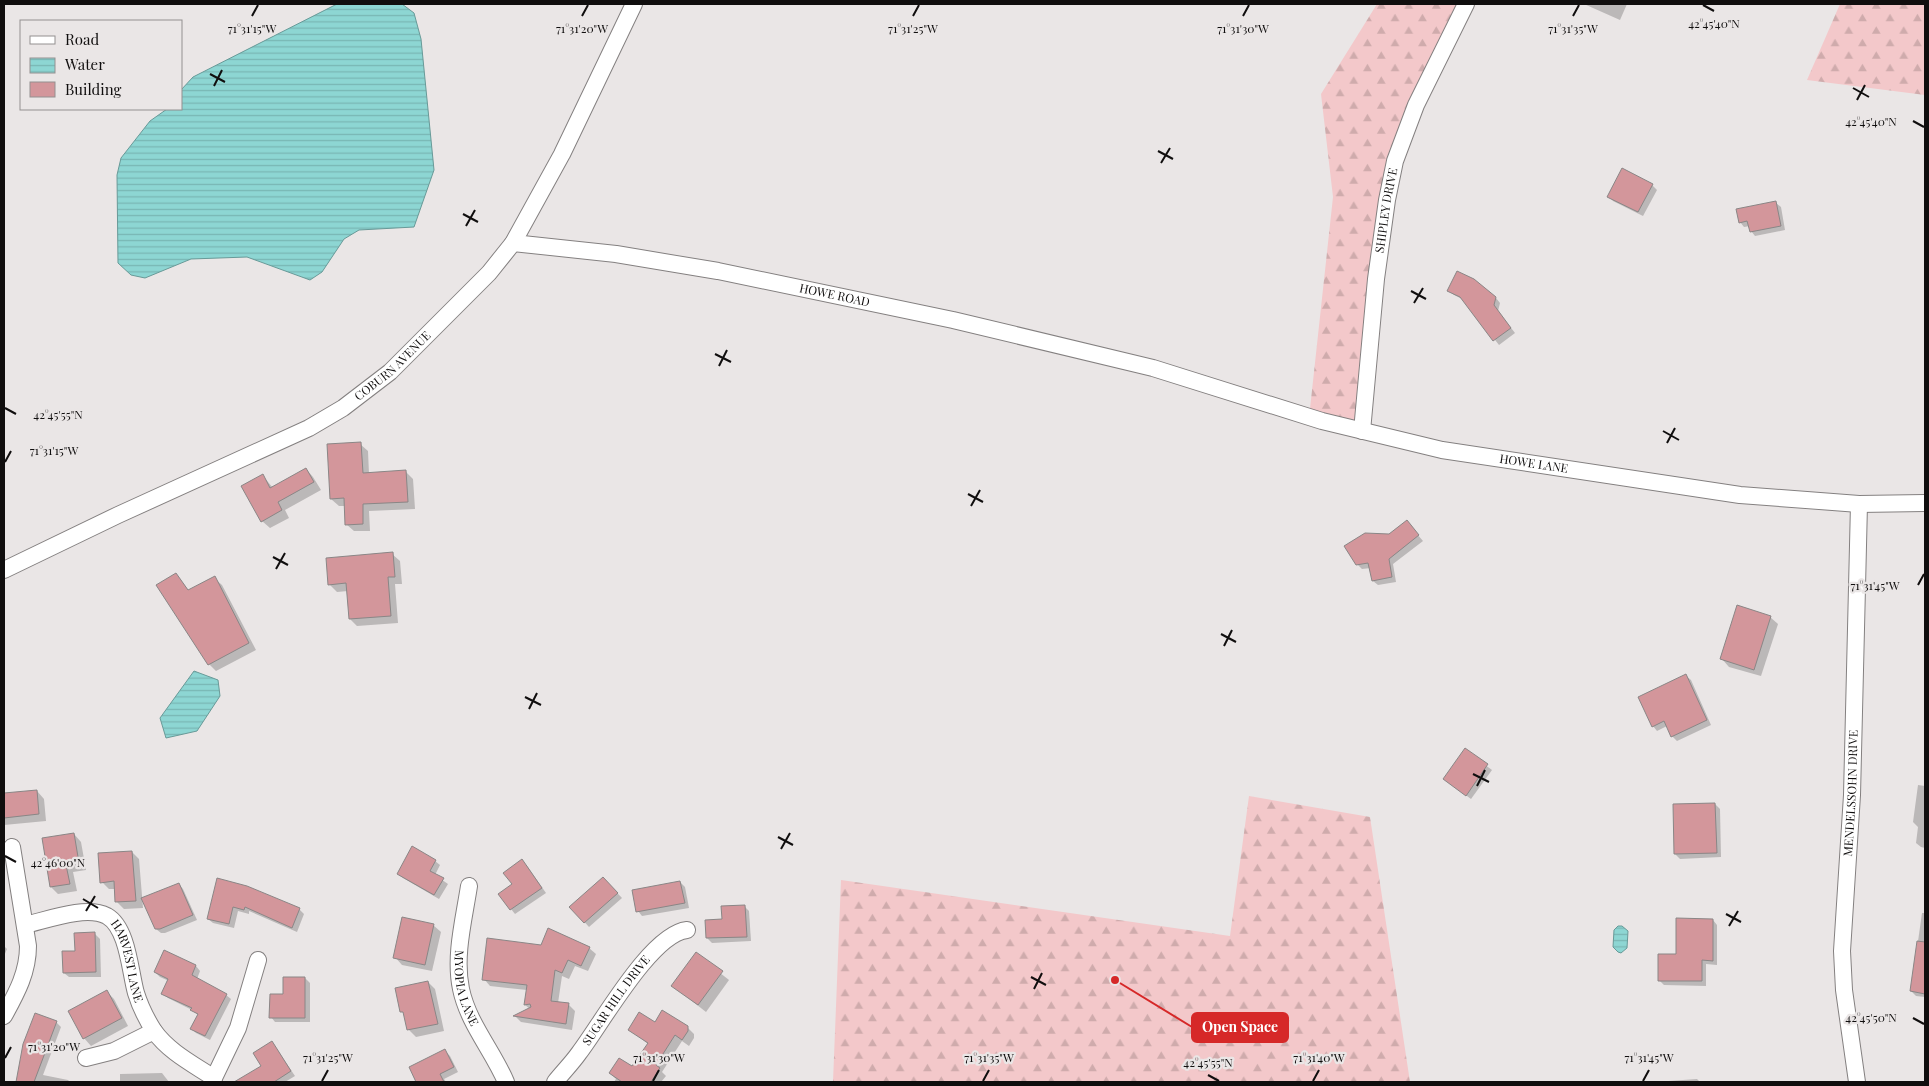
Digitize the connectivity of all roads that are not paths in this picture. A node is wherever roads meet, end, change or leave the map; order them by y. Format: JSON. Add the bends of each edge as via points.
{"nodes":[{"id":1,"x":634,"y":4,"type":"edge"},
{"id":2,"x":1466,"y":4,"type":"edge"},
{"id":3,"x":513,"y":242,"type":"junction"},
{"id":4,"x":1153,"y":368,"type":"joint"},
{"id":5,"x":1362,"y":431,"type":"junction"},
{"id":6,"x":1925,"y":503,"type":"edge"},
{"id":7,"x":1859,"y":504,"type":"junction"},
{"id":8,"x":4,"y":570,"type":"edge"},
{"id":9,"x":12,"y":847,"type":"dead end"},
{"id":10,"x":469,"y":886,"type":"dead end"},
{"id":11,"x":25,"y":925,"type":"junction"},
{"id":12,"x":687,"y":930,"type":"dead end"},
{"id":13,"x":258,"y":960,"type":"dead end"},
{"id":14,"x":4,"y":1016,"type":"edge"},
{"id":15,"x":154,"y":1031,"type":"junction"},
{"id":16,"x":86,"y":1058,"type":"dead end"},
{"id":17,"x":213,"y":1080,"type":"edge"},
{"id":18,"x":506,"y":1082,"type":"edge"},
{"id":19,"x":555,"y":1082,"type":"edge"},
{"id":20,"x":1857,"y":1082,"type":"edge"}],
"edges":[{"from":1,"to":3,"type":"street","name":"COBURN AVENUE","via":[[562,154]]},
{"from":2,"to":5,"type":"street","name":"SHIPLEY DRIVE","via":[[1416,106],[1395,161],[1376,279]]},
{"from":3,"to":4,"type":"street","name":"HOWE ROAD","via":[[616,254],[718,271],[953,320]]},
{"from":3,"to":8,"type":"street","name":"COBURN AVENUE","via":[[489,273],[390,372],[343,408],[309,428]]},
{"from":4,"to":5,"type":"street","name":"HOWE LANE","via":[[1271,407]]},
{"from":5,"to":7,"type":"street","name":"HOWE LANE","via":[[1442,450],[1682,487]]},
{"from":6,"to":7,"type":"street","name":"HOWE LANE"},
{"from":7,"to":20,"type":"street","name":"MENDELSSOHN DRIVE","via":[[1852,795],[1842,951]]},
{"from":9,"to":11,"type":"street"},
{"from":10,"to":18,"type":"street","name":"MYOPIA LANE","via":[[460,950],[461,989]]},
{"from":11,"to":14,"type":"street","via":[[28,946],[26,968]]},
{"from":11,"to":15,"type":"street","name":"HARVEST LANE","via":[[78,912],[106,916],[117,924],[124,938],[137,996]]},
{"from":12,"to":19,"type":"street","name":"SUGAR HILL DRIVE","via":[[678,931],[654,950]]},
{"from":13,"to":17,"type":"street","via":[[238,1028]]},
{"from":15,"to":16,"type":"street","via":[[114,1051]]},
{"from":15,"to":17,"type":"street","name":"HARVEST LANE","via":[[167,1047]]}]}
